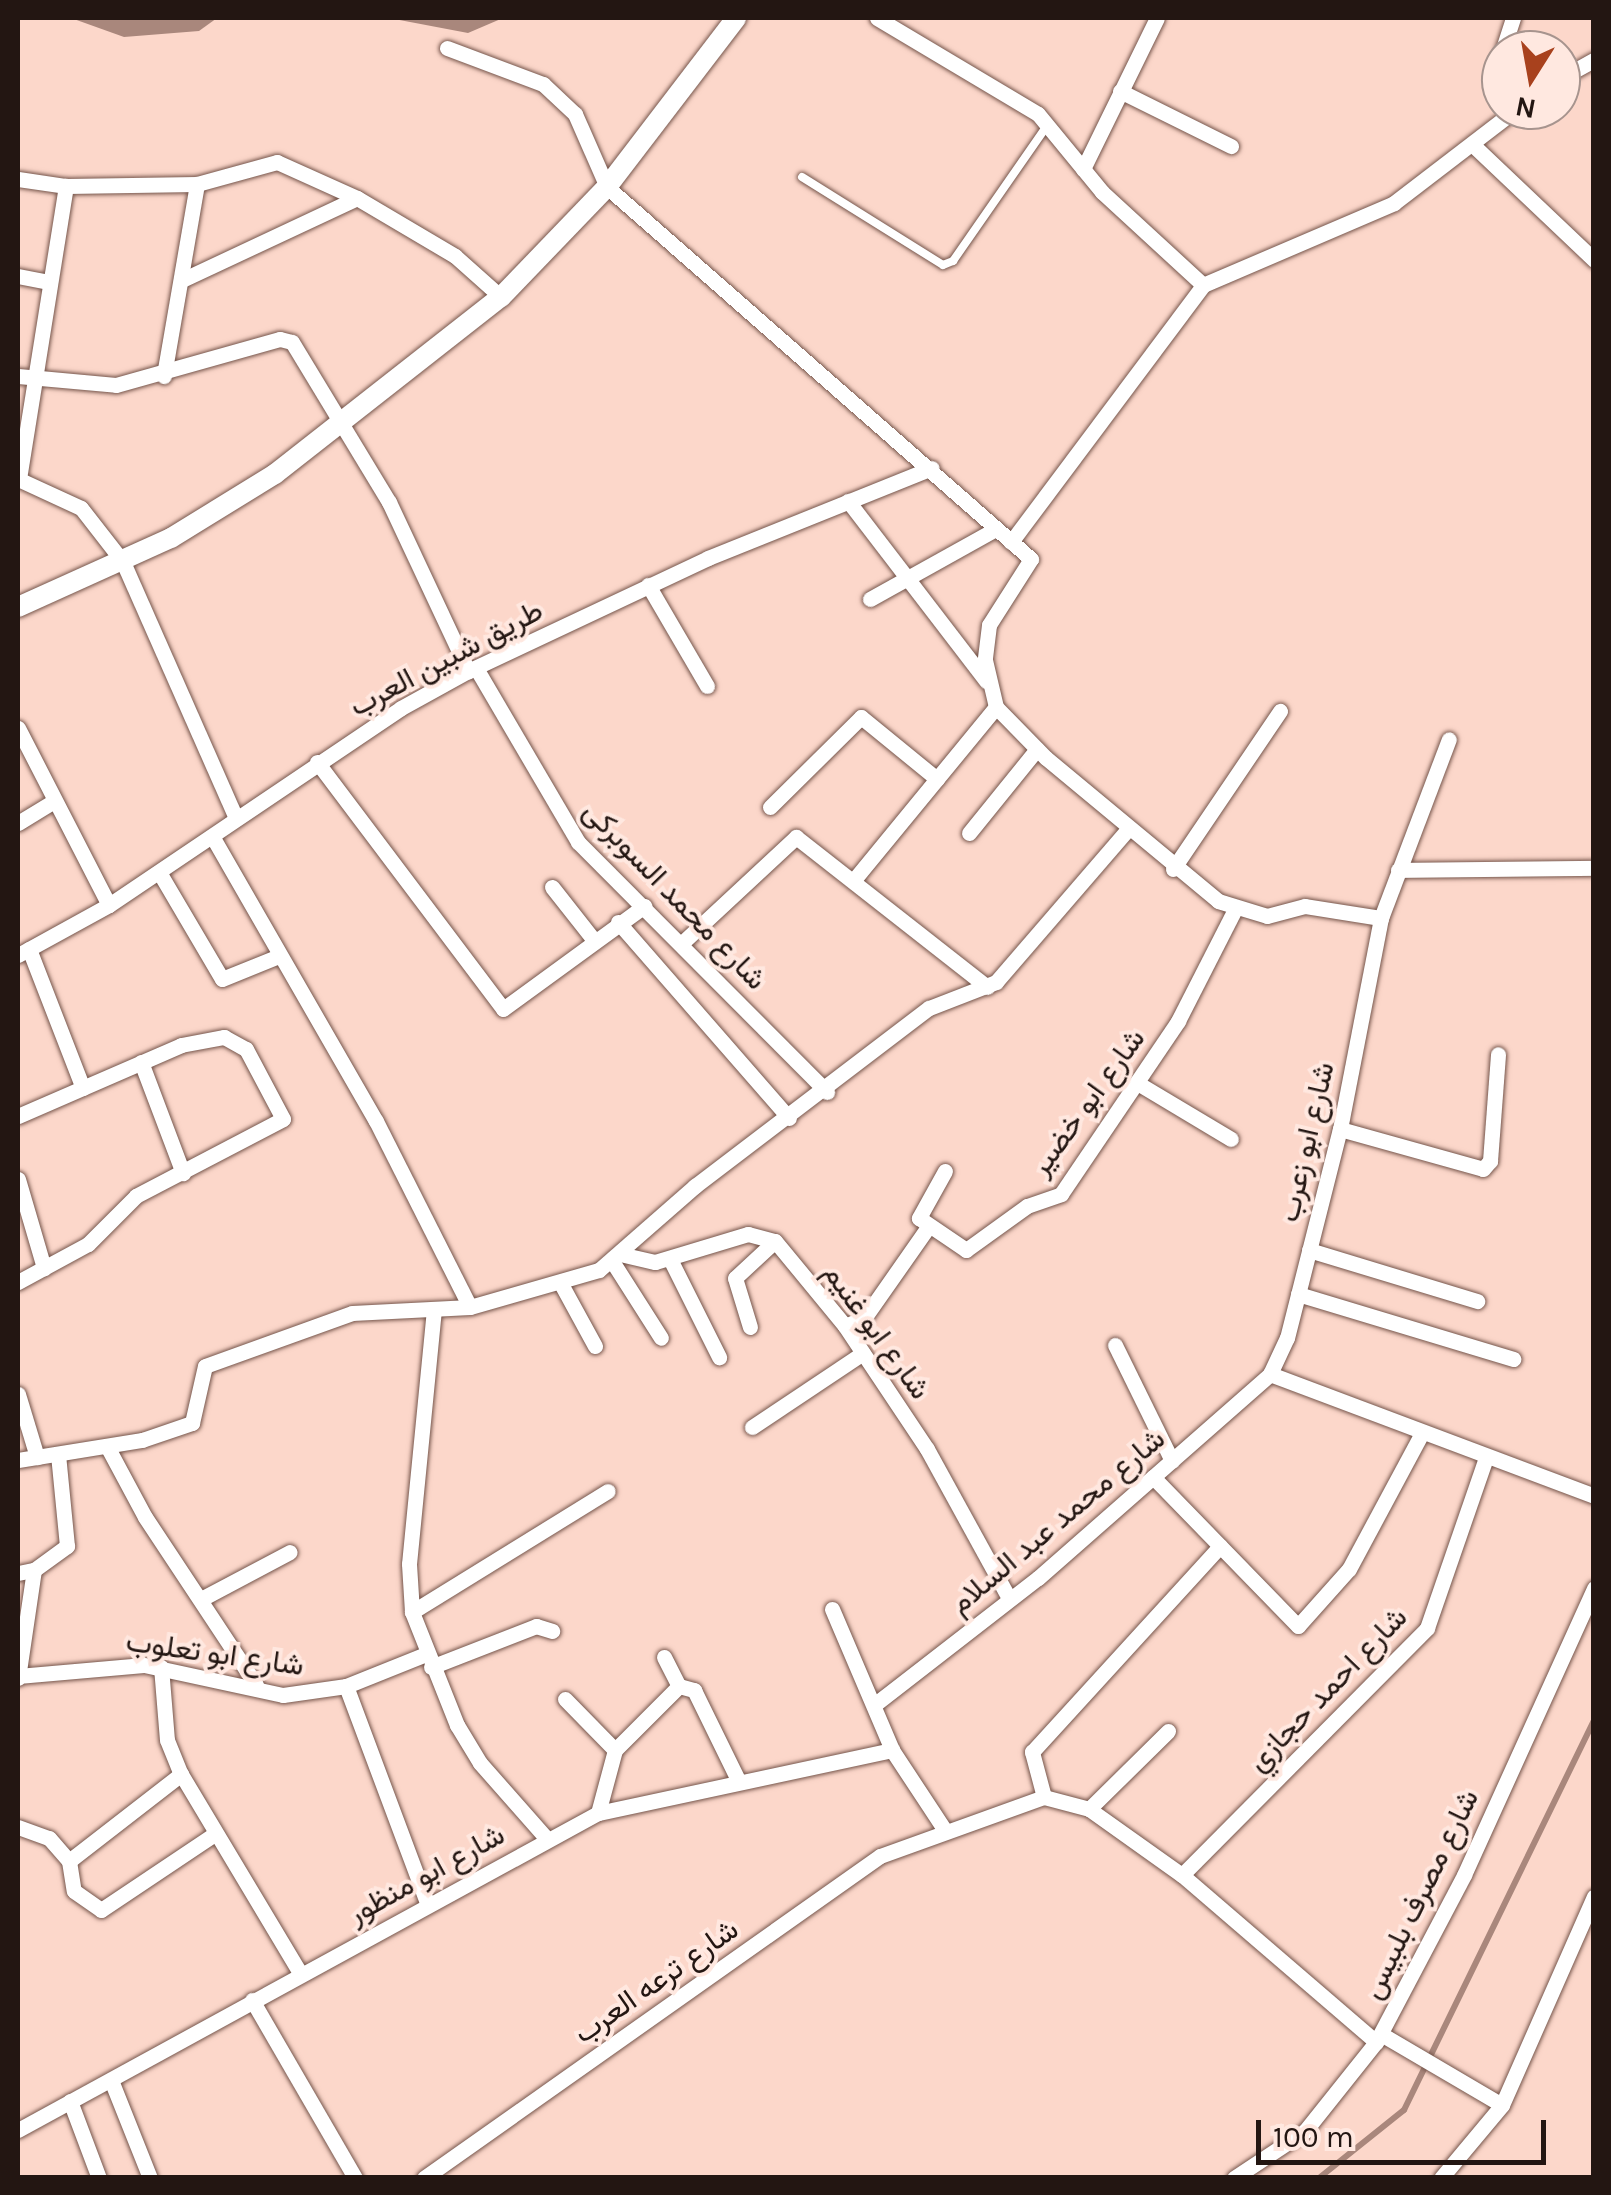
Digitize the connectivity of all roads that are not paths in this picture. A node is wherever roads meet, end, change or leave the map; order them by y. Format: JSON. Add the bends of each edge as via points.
{"nodes":[{"id":1,"x":736,"y":18,"type":"edge"},
{"id":2,"x":877,"y":18,"type":"edge"},
{"id":3,"x":1157,"y":18,"type":"edge"},
{"id":4,"x":447,"y":48,"type":"dead end"},
{"id":5,"x":1120,"y":91,"type":"junction"},
{"id":6,"x":1048,"y":123,"type":"junction"},
{"id":7,"x":1492,"y":130,"type":"edge"},
{"id":8,"x":1231,"y":146,"type":"dead end"},
{"id":9,"x":1474,"y":146,"type":"junction"},
{"id":10,"x":1082,"y":170,"type":"junction"},
{"id":11,"x":802,"y":177,"type":"dead end"},
{"id":12,"x":18,"y":179,"type":"edge"},
{"id":13,"x":197,"y":184,"type":"junction"},
{"id":14,"x":66,"y":186,"type":"junction"},
{"id":15,"x":607,"y":187,"type":"junction"},
{"id":16,"x":358,"y":198,"type":"junction"},
{"id":17,"x":1594,"y":260,"type":"edge"},
{"id":18,"x":18,"y":276,"type":"edge"},
{"id":19,"x":182,"y":280,"type":"junction"},
{"id":20,"x":48,"y":282,"type":"junction"},
{"id":21,"x":1203,"y":285,"type":"junction"},
{"id":22,"x":501,"y":297,"type":"junction"},
{"id":23,"x":164,"y":376,"type":"junction"},
{"id":24,"x":24,"y":378,"type":"edge"},
{"id":25,"x":343,"y":425,"type":"junction"},
{"id":26,"x":932,"y":468,"type":"junction"},
{"id":27,"x":18,"y":479,"type":"edge"},
{"id":28,"x":848,"y":500,"type":"junction"},
{"id":29,"x":996,"y":528,"type":"junction"},
{"id":30,"x":1011,"y":542,"type":"junction"},
{"id":31,"x":123,"y":562,"type":"junction"},
{"id":32,"x":904,"y":580,"type":"junction"},
{"id":33,"x":648,"y":586,"type":"junction"},
{"id":34,"x":870,"y":599,"type":"dead end"},
{"id":35,"x":18,"y":608,"type":"edge"},
{"id":36,"x":472,"y":670,"type":"junction"},
{"id":37,"x":986,"y":681,"type":"junction"},
{"id":38,"x":707,"y":686,"type":"dead end"},
{"id":39,"x":996,"y":708,"type":"junction"},
{"id":40,"x":1280,"y":711,"type":"dead end"},
{"id":41,"x":18,"y":728,"type":"edge"},
{"id":42,"x":1449,"y":738,"type":"dead end"},
{"id":43,"x":1037,"y":749,"type":"junction"},
{"id":44,"x":317,"y":762,"type":"junction"},
{"id":45,"x":937,"y":779,"type":"junction"},
{"id":46,"x":54,"y":801,"type":"junction"},
{"id":47,"x":770,"y":807,"type":"dead end"},
{"id":48,"x":236,"y":818,"type":"junction"},
{"id":49,"x":18,"y":823,"type":"edge"},
{"id":50,"x":1129,"y":828,"type":"junction"},
{"id":51,"x":969,"y":833,"type":"dead end"},
{"id":52,"x":212,"y":836,"type":"junction"},
{"id":53,"x":1594,"y":868,"type":"edge"},
{"id":54,"x":1173,"y":869,"type":"junction"},
{"id":55,"x":1398,"y":870,"type":"junction"},
{"id":56,"x":158,"y":872,"type":"junction"},
{"id":57,"x":854,"y":880,"type":"junction"},
{"id":58,"x":552,"y":887,"type":"dead end"},
{"id":59,"x":109,"y":904,"type":"junction"},
{"id":60,"x":644,"y":906,"type":"junction"},
{"id":61,"x":1235,"y":908,"type":"junction"},
{"id":62,"x":1381,"y":918,"type":"junction"},
{"id":63,"x":618,"y":922,"type":"junction"},
{"id":64,"x":593,"y":940,"type":"junction"},
{"id":65,"x":682,"y":943,"type":"junction"},
{"id":66,"x":24,"y":952,"type":"edge"},
{"id":67,"x":279,"y":956,"type":"junction"},
{"id":68,"x":987,"y":986,"type":"junction"},
{"id":69,"x":1498,"y":1054,"type":"dead end"},
{"id":70,"x":141,"y":1062,"type":"junction"},
{"id":71,"x":1139,"y":1084,"type":"junction"},
{"id":72,"x":83,"y":1088,"type":"junction"},
{"id":73,"x":826,"y":1092,"type":"junction"},
{"id":74,"x":18,"y":1116,"type":"edge"},
{"id":75,"x":789,"y":1118,"type":"junction"},
{"id":76,"x":1340,"y":1129,"type":"junction"},
{"id":77,"x":1232,"y":1140,"type":"dead end"},
{"id":78,"x":944,"y":1171,"type":"dead end"},
{"id":79,"x":183,"y":1173,"type":"junction"},
{"id":80,"x":18,"y":1179,"type":"edge"},
{"id":81,"x":923,"y":1222,"type":"junction"},
{"id":82,"x":775,"y":1241,"type":"junction"},
{"id":83,"x":1309,"y":1250,"type":"junction"},
{"id":84,"x":616,"y":1257,"type":"junction"},
{"id":85,"x":670,"y":1258,"type":"junction"},
{"id":86,"x":44,"y":1268,"type":"junction"},
{"id":87,"x":18,"y":1282,"type":"edge"},
{"id":88,"x":560,"y":1282,"type":"junction"},
{"id":89,"x":1298,"y":1294,"type":"junction"},
{"id":90,"x":1477,"y":1301,"type":"dead end"},
{"id":91,"x":470,"y":1307,"type":"junction"},
{"id":92,"x":434,"y":1309,"type":"junction"},
{"id":93,"x":845,"y":1326,"type":"junction"},
{"id":94,"x":750,"y":1327,"type":"dead end"},
{"id":95,"x":662,"y":1338,"type":"dead end"},
{"id":96,"x":596,"y":1346,"type":"dead end"},
{"id":97,"x":1115,"y":1346,"type":"dead end"},
{"id":98,"x":864,"y":1354,"type":"junction"},
{"id":99,"x":719,"y":1358,"type":"dead end"},
{"id":100,"x":1513,"y":1359,"type":"dead end"},
{"id":101,"x":1270,"y":1374,"type":"junction"},
{"id":102,"x":18,"y":1394,"type":"edge"},
{"id":103,"x":752,"y":1427,"type":"dead end"},
{"id":104,"x":1422,"y":1433,"type":"junction"},
{"id":105,"x":108,"y":1448,"type":"junction"},
{"id":106,"x":58,"y":1455,"type":"junction"},
{"id":107,"x":36,"y":1457,"type":"junction"},
{"id":108,"x":1486,"y":1458,"type":"junction"},
{"id":109,"x":18,"y":1460,"type":"edge"},
{"id":110,"x":1172,"y":1461,"type":"junction"},
{"id":111,"x":1153,"y":1477,"type":"junction"},
{"id":112,"x":608,"y":1491,"type":"dead end"},
{"id":113,"x":1594,"y":1496,"type":"edge"},
{"id":114,"x":1220,"y":1546,"type":"junction"},
{"id":115,"x":290,"y":1552,"type":"dead end"},
{"id":116,"x":26,"y":1572,"type":"edge"},
{"id":117,"x":1594,"y":1588,"type":"edge"},
{"id":118,"x":202,"y":1598,"type":"junction"},
{"id":119,"x":1008,"y":1598,"type":"junction"},
{"id":120,"x":832,"y":1609,"type":"dead end"},
{"id":121,"x":412,"y":1612,"type":"junction"},
{"id":122,"x":552,"y":1630,"type":"dead end"},
{"id":123,"x":664,"y":1658,"type":"dead end"},
{"id":124,"x":429,"y":1660,"type":"junction"},
{"id":125,"x":161,"y":1667,"type":"junction"},
{"id":126,"x":18,"y":1677,"type":"edge"},
{"id":127,"x":256,"y":1684,"type":"junction"},
{"id":128,"x":346,"y":1686,"type":"junction"},
{"id":129,"x":678,"y":1686,"type":"junction"},
{"id":130,"x":566,"y":1700,"type":"dead end"},
{"id":131,"x":874,"y":1706,"type":"junction"},
{"id":132,"x":1168,"y":1731,"type":"dead end"},
{"id":133,"x":615,"y":1750,"type":"junction"},
{"id":134,"x":892,"y":1750,"type":"junction"},
{"id":135,"x":181,"y":1774,"type":"junction"},
{"id":136,"x":739,"y":1782,"type":"junction"},
{"id":137,"x":1044,"y":1796,"type":"junction"},
{"id":138,"x":1089,"y":1809,"type":"junction"},
{"id":139,"x":598,"y":1813,"type":"junction"},
{"id":140,"x":18,"y":1827,"type":"edge"},
{"id":141,"x":944,"y":1829,"type":"junction"},
{"id":142,"x":216,"y":1834,"type":"junction"},
{"id":143,"x":547,"y":1839,"type":"junction"},
{"id":144,"x":69,"y":1861,"type":"junction"},
{"id":145,"x":1182,"y":1875,"type":"junction"},
{"id":146,"x":1594,"y":1896,"type":"edge"},
{"id":147,"x":428,"y":1905,"type":"junction"},
{"id":148,"x":300,"y":1973,"type":"junction"},
{"id":149,"x":252,"y":2000,"type":"junction"},
{"id":150,"x":1378,"y":2038,"type":"junction"},
{"id":151,"x":110,"y":2080,"type":"junction"},
{"id":152,"x":70,"y":2101,"type":"junction"},
{"id":153,"x":1502,"y":2105,"type":"junction"},
{"id":154,"x":18,"y":2130,"type":"edge"},
{"id":155,"x":99,"y":2178,"type":"edge"},
{"id":156,"x":150,"y":2178,"type":"edge"},
{"id":157,"x":355,"y":2178,"type":"edge"},
{"id":158,"x":424,"y":2178,"type":"edge"},
{"id":159,"x":1234,"y":2178,"type":"edge"},
{"id":160,"x":1442,"y":2178,"type":"edge"}],
"edges":[{"from":1,"to":15,"type":"street"},
{"from":2,"to":6,"type":"street"},
{"from":3,"to":5,"type":"street"},
{"from":4,"to":15,"type":"street","via":[[543,84],[575,114]]},
{"from":5,"to":8,"type":"street"},
{"from":5,"to":10,"type":"street"},
{"from":6,"to":10,"type":"street"},
{"from":6,"to":11,"type":"lane","via":[[953,261],[942,264]]},
{"from":7,"to":9,"type":"street"},
{"from":9,"to":17,"type":"street"},
{"from":9,"to":21,"type":"street","via":[[1394,203]]},
{"from":10,"to":21,"type":"street"},
{"from":12,"to":14,"type":"street"},
{"from":13,"to":14,"type":"street"},
{"from":13,"to":16,"type":"street","via":[[277,162]]},
{"from":13,"to":19,"type":"street"},
{"from":14,"to":20,"type":"street"},
{"from":15,"to":22,"type":"street"},
{"from":15,"to":26,"type":"street"},
{"from":16,"to":19,"type":"street"},
{"from":16,"to":22,"type":"street","via":[[454,256]]},
{"from":18,"to":20,"type":"street"},
{"from":19,"to":23,"type":"street"},
{"from":20,"to":24,"type":"street"},
{"from":21,"to":30,"type":"street"},
{"from":22,"to":25,"type":"street"},
{"from":23,"to":24,"type":"street","via":[[116,385]]},
{"from":23,"to":25,"type":"street","name":"شارع محمد السوبركى","via":[[287,340]]},
{"from":24,"to":27,"type":"street"},
{"from":25,"to":31,"type":"street","via":[[229,503]]},
{"from":25,"to":36,"type":"street","name":"شارع محمد السوبركى"},
{"from":26,"to":28,"type":"street","name":"طريق شبين العرب"},
{"from":26,"to":29,"type":"street"},
{"from":27,"to":31,"type":"street","via":[[82,508]]},
{"from":28,"to":32,"type":"street"},
{"from":28,"to":33,"type":"street","name":"طريق شبين العرب"},
{"from":29,"to":30,"type":"street"},
{"from":29,"to":32,"type":"street"},
{"from":30,"to":37,"type":"street","via":[[1030,560],[988,625]]},
{"from":31,"to":35,"type":"street"},
{"from":31,"to":48,"type":"street"},
{"from":32,"to":34,"type":"street"},
{"from":32,"to":37,"type":"street"},
{"from":33,"to":36,"type":"street","name":"طريق شبين العرب"},
{"from":33,"to":38,"type":"street"},
{"from":36,"to":44,"type":"street","name":"طريق شبين العرب"},
{"from":36,"to":60,"type":"street","name":"شارع محمد السوبركى","via":[[563,822]]},
{"from":37,"to":39,"type":"street"},
{"from":39,"to":43,"type":"street"},
{"from":39,"to":45,"type":"street"},
{"from":40,"to":54,"type":"street"},
{"from":41,"to":46,"type":"street"},
{"from":42,"to":55,"type":"street","name":"شارع ابو زعرب"},
{"from":43,"to":50,"type":"street"},
{"from":43,"to":51,"type":"street"},
{"from":44,"to":48,"type":"street","name":"طريق شبين العرب"},
{"from":44,"to":64,"type":"street","via":[[503,1008]]},
{"from":45,"to":47,"type":"street","via":[[866,718]]},
{"from":45,"to":57,"type":"street"},
{"from":46,"to":49,"type":"street"},
{"from":46,"to":59,"type":"street"},
{"from":48,"to":52,"type":"street","name":"طريق شبين العرب"},
{"from":50,"to":54,"type":"street"},
{"from":50,"to":68,"type":"street","via":[[1012,966]]},
{"from":52,"to":56,"type":"street","name":"طريق شبين العرب"},
{"from":52,"to":67,"type":"street"},
{"from":53,"to":55,"type":"street"},
{"from":54,"to":61,"type":"street"},
{"from":55,"to":62,"type":"street","name":"شارع ابو زعرب"},
{"from":56,"to":59,"type":"street","name":"طريق شبين العرب"},
{"from":56,"to":67,"type":"street","via":[[222,979]]},
{"from":57,"to":65,"type":"street","via":[[793,837]]},
{"from":57,"to":68,"type":"street"},
{"from":58,"to":64,"type":"street"},
{"from":59,"to":66,"type":"street","name":"طريق شبين العرب"},
{"from":60,"to":63,"type":"street"},
{"from":60,"to":65,"type":"street","name":"شارع محمد السوبركى"},
{"from":61,"to":62,"type":"street","via":[[1272,916],[1314,906]]},
{"from":61,"to":71,"type":"street","name":"شارع ابو خضير","via":[[1195,993]]},
{"from":62,"to":76,"type":"street","name":"شارع ابو زعرب"},
{"from":63,"to":64,"type":"street"},
{"from":63,"to":75,"type":"street"},
{"from":65,"to":73,"type":"street","name":"شارع محمد السوبركى"},
{"from":66,"to":72,"type":"street"},
{"from":67,"to":91,"type":"street","via":[[376,1121]]},
{"from":68,"to":73,"type":"street","via":[[929,1008]]},
{"from":69,"to":76,"type":"street","via":[[1490,1160],[1483,1169]]},
{"from":70,"to":72,"type":"street"},
{"from":70,"to":79,"type":"street"},
{"from":70,"to":79,"type":"street","via":[[198,1040],[237,1040],[283,1119]]},
{"from":71,"to":77,"type":"street"},
{"from":71,"to":81,"type":"street","name":"شارع ابو خضير","via":[[1055,1198],[1027,1206],[973,1250]]},
{"from":72,"to":74,"type":"street"},
{"from":73,"to":75,"type":"street"},
{"from":75,"to":84,"type":"street","via":[[695,1186]]},
{"from":76,"to":83,"type":"street","name":"شارع ابو زعرب"},
{"from":78,"to":81,"type":"street"},
{"from":79,"to":86,"type":"street","via":[[128,1202],[88,1244]]},
{"from":80,"to":86,"type":"street"},
{"from":81,"to":93,"type":"street","via":[[866,1317]]},
{"from":82,"to":85,"type":"street","via":[[748,1234]]},
{"from":82,"to":93,"type":"street","name":"شارع ابو غنيم"},
{"from":82,"to":94,"type":"street","via":[[734,1278]]},
{"from":83,"to":89,"type":"street","name":"شارع ابو زعرب"},
{"from":83,"to":90,"type":"street"},
{"from":84,"to":85,"type":"street"},
{"from":84,"to":88,"type":"street"},
{"from":84,"to":95,"type":"street"},
{"from":85,"to":99,"type":"street"},
{"from":86,"to":87,"type":"street"},
{"from":88,"to":91,"type":"street"},
{"from":88,"to":96,"type":"street"},
{"from":89,"to":100,"type":"street"},
{"from":89,"to":101,"type":"street","name":"شارع ابو زعرب"},
{"from":91,"to":92,"type":"street"},
{"from":92,"to":105,"type":"street","via":[[352,1313],[204,1366],[196,1420]]},
{"from":92,"to":121,"type":"street","via":[[409,1564]]},
{"from":93,"to":98,"type":"street","name":"شارع ابو غنيم"},
{"from":97,"to":110,"type":"street"},
{"from":98,"to":103,"type":"street"},
{"from":98,"to":119,"type":"street","name":"شارع ابو غنيم","via":[[944,1476]]},
{"from":101,"to":104,"type":"street"},
{"from":101,"to":110,"type":"street","name":"شارع محمد عبد السلام"},
{"from":102,"to":107,"type":"street"},
{"from":104,"to":108,"type":"street"},
{"from":104,"to":114,"type":"street","via":[[1349,1569],[1298,1626]]},
{"from":105,"to":106,"type":"street"},
{"from":105,"to":118,"type":"street","via":[[145,1517]]},
{"from":106,"to":107,"type":"street"},
{"from":106,"to":116,"type":"street","via":[[66,1546]]},
{"from":107,"to":109,"type":"street"},
{"from":108,"to":113,"type":"street"},
{"from":108,"to":145,"type":"street","name":"شارع احمد حجازي","via":[[1427,1628]]},
{"from":110,"to":111,"type":"street","name":"شارع محمد عبد السلام"},
{"from":111,"to":114,"type":"street"},
{"from":111,"to":119,"type":"street","name":"شارع محمد عبد السلام"},
{"from":112,"to":121,"type":"street"},
{"from":114,"to":137,"type":"street","via":[[1032,1752]]},
{"from":115,"to":118,"type":"street"},
{"from":116,"to":126,"type":"street"},
{"from":117,"to":150,"type":"street","name":"شارع مصرف بلبيس","via":[[1464,1875]]},
{"from":118,"to":127,"type":"street"},
{"from":119,"to":131,"type":"street","name":"شارع محمد عبد السلام"},
{"from":120,"to":131,"type":"street"},
{"from":121,"to":124,"type":"street"},
{"from":122,"to":124,"type":"street","name":"شارع ابو تعلوب","via":[[536,1626]]},
{"from":123,"to":129,"type":"street"},
{"from":124,"to":128,"type":"street","name":"شارع ابو تعلوب"},
{"from":124,"to":143,"type":"street","via":[[480,1763]]},
{"from":125,"to":126,"type":"street","name":"شارع ابو تعلوب"},
{"from":125,"to":127,"type":"street","name":"شارع ابو تعلوب"},
{"from":125,"to":135,"type":"street","via":[[167,1740]]},
{"from":127,"to":128,"type":"street","name":"شارع ابو تعلوب","via":[[298,1696]]},
{"from":128,"to":147,"type":"street"},
{"from":129,"to":133,"type":"street"},
{"from":129,"to":136,"type":"street","via":[[692,1687]]},
{"from":130,"to":133,"type":"street"},
{"from":131,"to":134,"type":"street"},
{"from":132,"to":138,"type":"street"},
{"from":133,"to":139,"type":"street"},
{"from":134,"to":136,"type":"street","name":"شارع ابو منظور"},
{"from":134,"to":141,"type":"street"},
{"from":135,"to":142,"type":"street"},
{"from":135,"to":144,"type":"street"},
{"from":136,"to":139,"type":"street","name":"شارع ابو منظور"},
{"from":137,"to":138,"type":"street"},
{"from":137,"to":141,"type":"street","name":"شارع ترعه العرب"},
{"from":138,"to":145,"type":"street"},
{"from":139,"to":143,"type":"street","name":"شارع ابو منظور"},
{"from":140,"to":144,"type":"street","via":[[49,1838]]},
{"from":141,"to":158,"type":"street","name":"شارع ترعه العرب","via":[[863,1868]]},
{"from":142,"to":144,"type":"street","via":[[104,1910],[74,1891]]},
{"from":142,"to":148,"type":"street"},
{"from":143,"to":147,"type":"street","name":"شارع ابو منظور"},
{"from":145,"to":150,"type":"street"},
{"from":146,"to":153,"type":"street"},
{"from":147,"to":148,"type":"street","name":"شارع ابو منظور"},
{"from":148,"to":149,"type":"street","name":"شارع ابو منظور"},
{"from":149,"to":151,"type":"street","name":"شارع ابو منظور"},
{"from":149,"to":157,"type":"street"},
{"from":150,"to":153,"type":"street"},
{"from":150,"to":159,"type":"street","name":"شارع مصرف بلبيس","via":[[1306,2132]]},
{"from":151,"to":152,"type":"street","name":"شارع ابو منظور"},
{"from":151,"to":156,"type":"street"},
{"from":152,"to":154,"type":"street","name":"شارع ابو منظور"},
{"from":152,"to":155,"type":"street"},
{"from":153,"to":160,"type":"street"}]}
